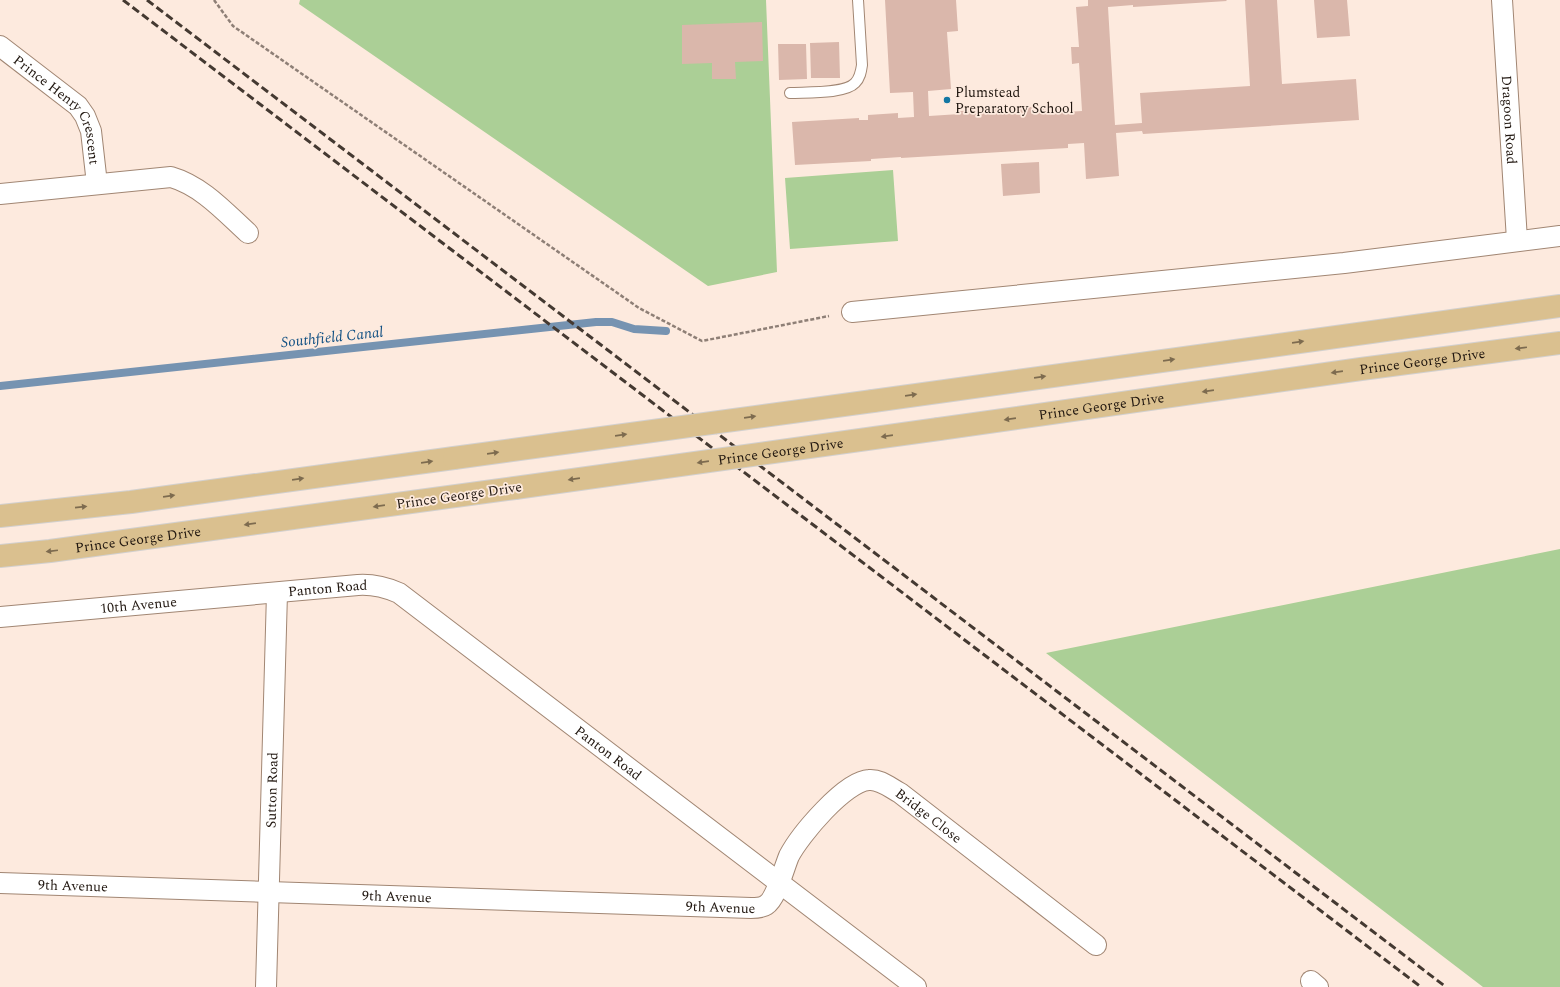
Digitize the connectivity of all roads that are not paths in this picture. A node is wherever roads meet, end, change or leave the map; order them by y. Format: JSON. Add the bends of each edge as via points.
{"nodes":[{"id":1,"x":858,"y":0,"type":"edge"},
{"id":2,"x":1502,"y":0,"type":"edge"},
{"id":3,"x":0,"y":46,"type":"edge"},
{"id":4,"x":790,"y":93,"type":"dead end"},
{"id":5,"x":97,"y":184,"type":"junction"},
{"id":6,"x":0,"y":194,"type":"edge"},
{"id":7,"x":248,"y":233,"type":"dead end"},
{"id":8,"x":1560,"y":236,"type":"edge"},
{"id":9,"x":1517,"y":240,"type":"junction"},
{"id":10,"x":1560,"y":306,"type":"edge"},
{"id":11,"x":852,"y":312,"type":"road end"},
{"id":12,"x":1560,"y":343,"type":"edge"},
{"id":13,"x":0,"y":516,"type":"edge"},
{"id":14,"x":0,"y":556,"type":"edge"},
{"id":15,"x":277,"y":593,"type":"junction"},
{"id":16,"x":0,"y":616,"type":"edge"},
{"id":17,"x":0,"y":883,"type":"edge"},
{"id":18,"x":780,"y":883,"type":"junction"},
{"id":19,"x":269,"y":892,"type":"junction"},
{"id":20,"x":1096,"y":946,"type":"dead end"},
{"id":21,"x":266,"y":987,"type":"edge"},
{"id":22,"x":916,"y":987,"type":"edge"}],
"edges":[{"from":1,"to":4,"type":"lane","via":[[862,66],[856,82],[845,89]]},
{"from":2,"to":9,"type":"street","name":"Dragoon Road"},
{"from":3,"to":5,"type":"street","name":"Prince Henry Crescent","via":[[78,106],[92,131]]},
{"from":5,"to":6,"type":"street"},
{"from":5,"to":7,"type":"street","via":[[172,177],[182,180],[214,203]]},
{"from":8,"to":9,"type":"street"},
{"from":9,"to":11,"type":"street","via":[[1344,263]]},
{"from":13,"to":10,"type":"main road","one_way":true,"bridge":true,"via":[[131,502]]},
{"from":12,"to":14,"type":"main road","name":"Prince George Drive","one_way":true,"bridge":true,"via":[[515,488]]},
{"from":15,"to":16,"type":"street","name":"10th Avenue"},
{"from":15,"to":18,"type":"street","name":"Panton Road","via":[[372,584],[399,593]]},
{"from":15,"to":19,"type":"street","name":"Sutton Road"},
{"from":17,"to":19,"type":"street","name":"9th Avenue"},
{"from":18,"to":19,"type":"street","name":"9th Avenue","via":[[766,905],[750,908]]},
{"from":18,"to":20,"type":"street","name":"Bridge Close","via":[[794,848],[831,802],[852,785],[869,780],[881,782],[900,793]]},
{"from":18,"to":22,"type":"street","name":"Panton Road"},
{"from":19,"to":21,"type":"street","name":"Sutton Road"}]}
